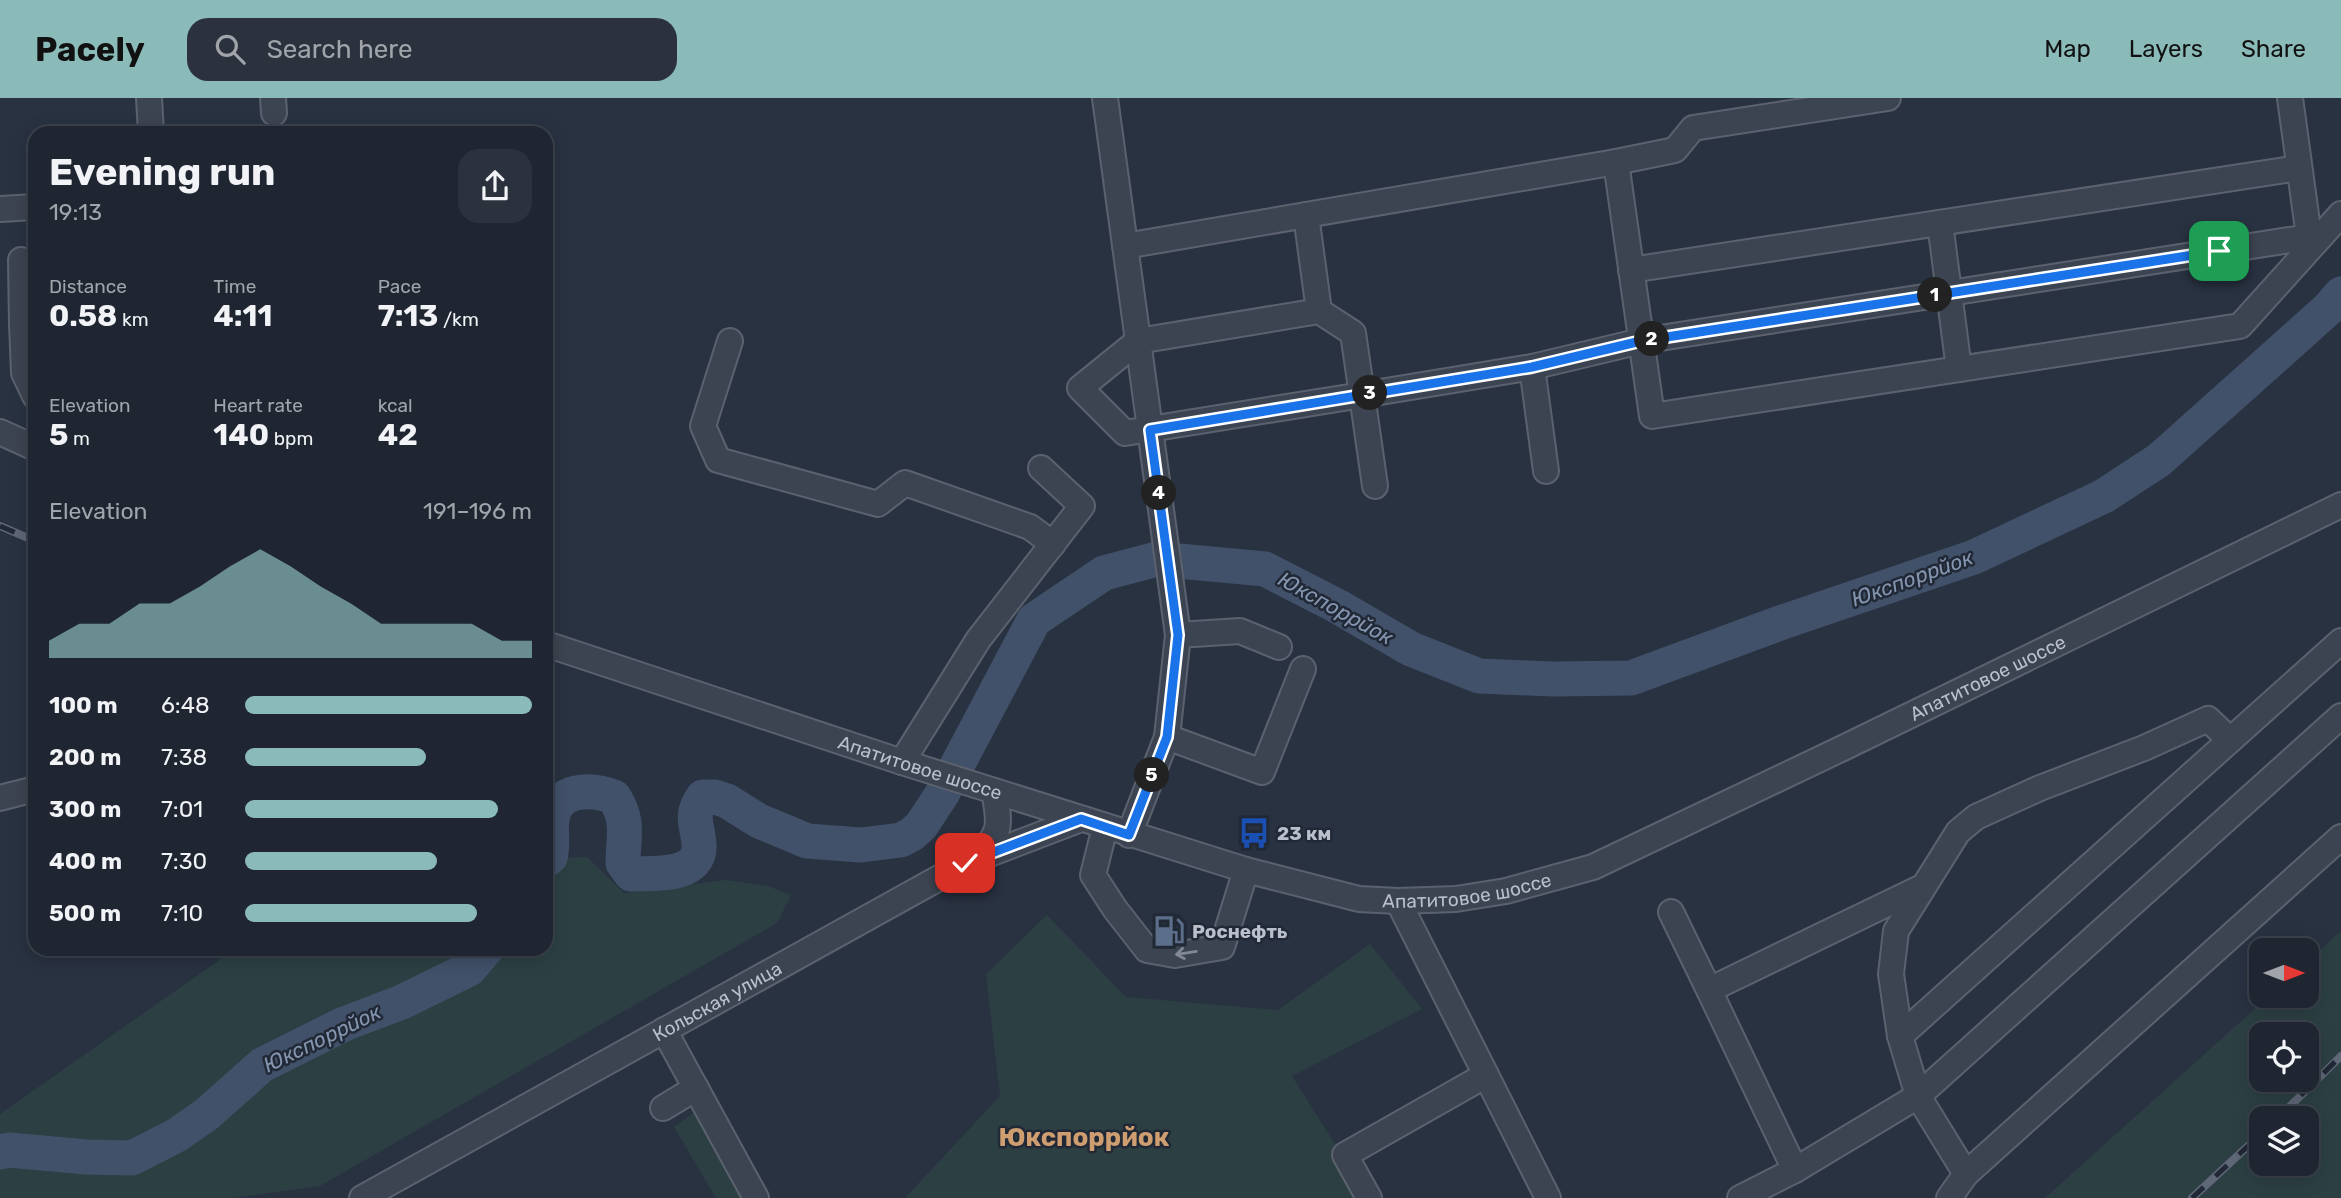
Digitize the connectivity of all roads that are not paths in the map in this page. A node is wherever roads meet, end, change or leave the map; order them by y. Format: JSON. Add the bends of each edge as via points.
{"nodes":[{"id":1,"x":149,"y":98,"type":"edge"},
{"id":2,"x":1105,"y":98,"type":"edge"},
{"id":3,"x":1888,"y":98,"type":"edge"},
{"id":4,"x":2290,"y":98,"type":"edge"},
{"id":5,"x":151,"y":126,"type":"edge"},
{"id":6,"x":1616,"y":162,"type":"junction"},
{"id":7,"x":2299,"y":168,"type":"junction"},
{"id":8,"x":28,"y":207,"type":"edge"},
{"id":9,"x":0,"y":209,"type":"edge"},
{"id":10,"x":2341,"y":214,"type":"edge"},
{"id":11,"x":1306,"y":215,"type":"junction"},
{"id":12,"x":1940,"y":223,"type":"junction"},
{"id":13,"x":2312,"y":240,"type":"junction"},
{"id":14,"x":1125,"y":246,"type":"junction"},
{"id":15,"x":21,"y":260,"type":"dead end"},
{"id":16,"x":1631,"y":270,"type":"junction"},
{"id":17,"x":1949,"y":293,"type":"junction"},
{"id":18,"x":1319,"y":311,"type":"junction"},
{"id":19,"x":28,"y":315,"type":"edge"},
{"id":20,"x":28,"y":333,"type":"edge"},
{"id":21,"x":730,"y":341,"type":"dead end"},
{"id":22,"x":1138,"y":341,"type":"junction"},
{"id":23,"x":1641,"y":341,"type":"junction"},
{"id":24,"x":1532,"y":367,"type":"junction"},
{"id":25,"x":1959,"y":369,"type":"junction"},
{"id":26,"x":28,"y":381,"type":"edge"},
{"id":27,"x":1362,"y":395,"type":"junction"},
{"id":28,"x":1150,"y":430,"type":"junction"},
{"id":29,"x":0,"y":432,"type":"edge"},
{"id":30,"x":28,"y":445,"type":"edge"},
{"id":31,"x":1041,"y":468,"type":"dead end"},
{"id":32,"x":1546,"y":471,"type":"dead end"},
{"id":33,"x":1375,"y":486,"type":"dead end"},
{"id":34,"x":2341,"y":505,"type":"edge"},
{"id":35,"x":1053,"y":544,"type":"junction"},
{"id":36,"x":1178,"y":633,"type":"junction"},
{"id":37,"x":2341,"y":641,"type":"edge"},
{"id":38,"x":553,"y":646,"type":"edge"},
{"id":39,"x":1279,"y":648,"type":"dead end"},
{"id":40,"x":1303,"y":669,"type":"dead end"},
{"id":41,"x":2341,"y":716,"type":"edge"},
{"id":42,"x":1167,"y":737,"type":"junction"},
{"id":43,"x":2230,"y":740,"type":"junction"},
{"id":44,"x":902,"y":762,"type":"junction"},
{"id":45,"x":985,"y":788,"type":"junction"},
{"id":46,"x":28,"y":791,"type":"edge"},
{"id":47,"x":0,"y":798,"type":"edge"},
{"id":48,"x":1081,"y":819,"type":"junction"},
{"id":49,"x":1105,"y":827,"type":"junction"},
{"id":50,"x":1129,"y":835,"type":"junction"},
{"id":51,"x":2341,"y":837,"type":"edge"},
{"id":52,"x":965,"y":863,"type":"junction"},
{"id":53,"x":1246,"y":870,"type":"junction"},
{"id":54,"x":1922,"y":887,"type":"junction"},
{"id":55,"x":1398,"y":901,"type":"junction"},
{"id":56,"x":1671,"y":912,"type":"dead end"},
{"id":57,"x":1709,"y":990,"type":"junction"},
{"id":58,"x":664,"y":1030,"type":"junction"},
{"id":59,"x":1900,"y":1036,"type":"junction"},
{"id":60,"x":1486,"y":1075,"type":"junction"},
{"id":61,"x":696,"y":1088,"type":"junction"},
{"id":62,"x":1917,"y":1096,"type":"junction"},
{"id":63,"x":663,"y":1108,"type":"dead end"},
{"id":64,"x":1795,"y":1170,"type":"junction"},
{"id":65,"x":1966,"y":1174,"type":"junction"},
{"id":66,"x":362,"y":1198,"type":"edge"},
{"id":67,"x":756,"y":1198,"type":"edge"},
{"id":68,"x":1369,"y":1198,"type":"edge"},
{"id":69,"x":1548,"y":1198,"type":"edge"},
{"id":70,"x":1740,"y":1198,"type":"edge"},
{"id":71,"x":1949,"y":1198,"type":"edge"}],
"edges":[{"from":1,"to":5,"type":"street"},
{"from":2,"to":14,"type":"street"},
{"from":3,"to":6,"type":"street","via":[[1693,128],[1675,150]]},
{"from":4,"to":7,"type":"street"},
{"from":6,"to":11,"type":"street"},
{"from":6,"to":16,"type":"street"},
{"from":7,"to":12,"type":"street"},
{"from":7,"to":13,"type":"street"},
{"from":8,"to":9,"type":"street"},
{"from":10,"to":13,"type":"street"},
{"from":11,"to":14,"type":"street"},
{"from":11,"to":18,"type":"street"},
{"from":12,"to":16,"type":"street"},
{"from":12,"to":17,"type":"street"},
{"from":13,"to":17,"type":"street"},
{"from":13,"to":25,"type":"street","via":[[2240,326]]},
{"from":14,"to":22,"type":"street"},
{"from":15,"to":19,"type":"street"},
{"from":16,"to":23,"type":"street"},
{"from":17,"to":23,"type":"street"},
{"from":17,"to":25,"type":"street"},
{"from":18,"to":22,"type":"street"},
{"from":18,"to":27,"type":"street","via":[[1353,333]]},
{"from":20,"to":26,"type":"street","via":[[24,373]]},
{"from":21,"to":35,"type":"street","via":[[703,426],[718,460],[878,504],[905,483],[1030,527]]},
{"from":22,"to":28,"type":"street"},
{"from":22,"to":28,"type":"street","via":[[1080,388],[1125,433]]},
{"from":23,"to":24,"type":"street"},
{"from":23,"to":25,"type":"street","via":[[1652,416]]},
{"from":24,"to":27,"type":"street"},
{"from":24,"to":32,"type":"street"},
{"from":27,"to":28,"type":"street"},
{"from":27,"to":33,"type":"street"},
{"from":28,"to":36,"type":"street"},
{"from":29,"to":30,"type":"street"},
{"from":31,"to":35,"type":"street","via":[[1082,506]]},
{"from":34,"to":55,"type":"street","name":"Апатитовое шоссе","via":[[1593,867],[1506,891]]},
{"from":35,"to":44,"type":"street","via":[[978,640]]},
{"from":36,"to":39,"type":"street","via":[[1240,631]]},
{"from":36,"to":42,"type":"street"},
{"from":37,"to":43,"type":"street"},
{"from":38,"to":44,"type":"street","name":"Апатитовое шоссе"},
{"from":40,"to":42,"type":"street","via":[[1262,772]]},
{"from":41,"to":62,"type":"street"},
{"from":42,"to":50,"type":"street"},
{"from":43,"to":54,"type":"street","via":[[2208,719],[1976,817],[1958,832]]},
{"from":43,"to":59,"type":"street"},
{"from":44,"to":45,"type":"street","name":"Апатитовое шоссе"},
{"from":45,"to":48,"type":"street","name":"Апатитовое шоссе"},
{"from":45,"to":52,"type":"street","via":[[999,816],[997,832],[989,845]]},
{"from":46,"to":47,"type":"street"},
{"from":48,"to":49,"type":"street","name":"Апатитовое шоссе"},
{"from":48,"to":52,"type":"street","name":"Кольская улица"},
{"from":49,"to":50,"type":"street","name":"Апатитовое шоссе"},
{"from":53,"to":49,"type":"street","one_way":true,"via":[[1222,947],[1175,955],[1147,950],[1093,875]]},
{"from":50,"to":53,"type":"street","name":"Апатитовое шоссе"},
{"from":51,"to":65,"type":"street"},
{"from":52,"to":58,"type":"street","name":"Кольская улица"},
{"from":53,"to":55,"type":"street","name":"Апатитовое шоссе","via":[[1359,899]]},
{"from":54,"to":57,"type":"street"},
{"from":54,"to":59,"type":"street","via":[[1896,931],[1891,974]]},
{"from":55,"to":60,"type":"street"},
{"from":56,"to":57,"type":"street"},
{"from":57,"to":64,"type":"street"},
{"from":58,"to":61,"type":"street"},
{"from":58,"to":66,"type":"street","name":"Кольская улица"},
{"from":59,"to":62,"type":"street"},
{"from":60,"to":68,"type":"street","via":[[1345,1155]]},
{"from":60,"to":69,"type":"street"},
{"from":61,"to":63,"type":"street"},
{"from":61,"to":67,"type":"street"},
{"from":62,"to":64,"type":"street"},
{"from":62,"to":65,"type":"street"},
{"from":64,"to":70,"type":"street"},
{"from":65,"to":71,"type":"street"}]}
